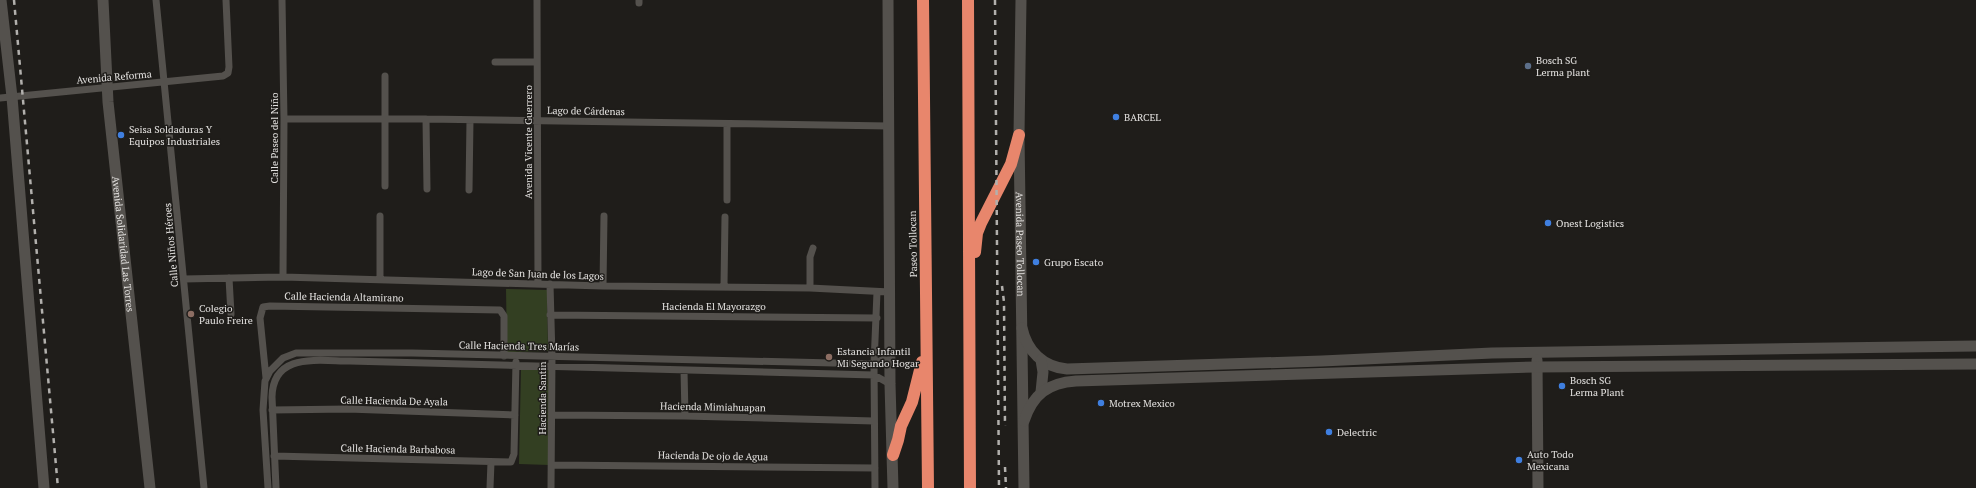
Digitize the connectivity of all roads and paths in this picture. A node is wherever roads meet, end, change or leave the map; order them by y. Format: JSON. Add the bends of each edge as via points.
{"nodes":[{"id":1,"x":2,"y":0,"type":"edge"},
{"id":2,"x":103,"y":0,"type":"edge"},
{"id":3,"x":156,"y":0,"type":"edge"},
{"id":4,"x":226,"y":0,"type":"edge"},
{"id":5,"x":282,"y":0,"type":"edge"},
{"id":6,"x":537,"y":0,"type":"edge"},
{"id":7,"x":888,"y":0,"type":"edge"},
{"id":8,"x":923,"y":0,"type":"edge"},
{"id":9,"x":968,"y":0,"type":"edge"},
{"id":10,"x":1023,"y":1,"type":"edge"},
{"id":11,"x":495,"y":62,"type":"dead end"},
{"id":12,"x":537,"y":62,"type":"junction"},
{"id":13,"x":385,"y":76,"type":"dead end"},
{"id":14,"x":164,"y":83,"type":"junction"},
{"id":15,"x":108,"y":87,"type":"junction"},
{"id":16,"x":12,"y":97,"type":"junction"},
{"id":17,"x":0,"y":98,"type":"edge"},
{"id":18,"x":284,"y":119,"type":"junction"},
{"id":19,"x":386,"y":119,"type":"junction"},
{"id":20,"x":426,"y":119,"type":"junction"},
{"id":21,"x":470,"y":120,"type":"junction"},
{"id":22,"x":537,"y":120,"type":"junction"},
{"id":23,"x":727,"y":124,"type":"junction"},
{"id":24,"x":889,"y":126,"type":"junction"},
{"id":25,"x":1019,"y":135,"type":"junction"},
{"id":26,"x":385,"y":186,"type":"dead end"},
{"id":27,"x":427,"y":189,"type":"dead end"},
{"id":28,"x":469,"y":190,"type":"dead end"},
{"id":29,"x":727,"y":200,"type":"dead end"},
{"id":30,"x":380,"y":216,"type":"dead end"},
{"id":31,"x":604,"y":216,"type":"dead end"},
{"id":32,"x":725,"y":217,"type":"dead end"},
{"id":33,"x":813,"y":248,"type":"dead end"},
{"id":34,"x":968,"y":270,"type":"junction"},
{"id":35,"x":283,"y":277,"type":"junction"},
{"id":36,"x":229,"y":278,"type":"junction"},
{"id":37,"x":184,"y":279,"type":"junction"},
{"id":38,"x":380,"y":279,"type":"junction"},
{"id":39,"x":538,"y":284,"type":"junction"},
{"id":40,"x":550,"y":284,"type":"junction"},
{"id":41,"x":602,"y":286,"type":"junction"},
{"id":42,"x":724,"y":286,"type":"junction"},
{"id":43,"x":810,"y":288,"type":"junction"},
{"id":44,"x":877,"y":292,"type":"junction"},
{"id":45,"x":890,"y":292,"type":"junction"},
{"id":46,"x":231,"y":314,"type":"dead end"},
{"id":47,"x":550,"y":315,"type":"junction"},
{"id":48,"x":877,"y":318,"type":"junction"},
{"id":49,"x":1022,"y":328,"type":"junction"},
{"id":50,"x":926,"y":339,"type":"junction"},
{"id":51,"x":1976,"y":346,"type":"edge"},
{"id":52,"x":1537,"y":352,"type":"junction"},
{"id":53,"x":504,"y":356,"type":"junction"},
{"id":54,"x":516,"y":356,"type":"junction"},
{"id":55,"x":890,"y":356,"type":"junction"},
{"id":56,"x":552,"y":357,"type":"junction"},
{"id":57,"x":635,"y":359,"type":"junction"},
{"id":58,"x":1041,"y":360,"type":"junction"},
{"id":59,"x":1322,"y":360,"type":"junction"},
{"id":60,"x":756,"y":362,"type":"junction"},
{"id":61,"x":874,"y":364,"type":"junction"},
{"id":62,"x":1976,"y":364,"type":"edge"},
{"id":63,"x":516,"y":365,"type":"junction"},
{"id":64,"x":1196,"y":365,"type":"junction"},
{"id":65,"x":1135,"y":366,"type":"junction"},
{"id":66,"x":1536,"y":366,"type":"junction"},
{"id":67,"x":552,"y":367,"type":"junction"},
{"id":68,"x":635,"y":369,"type":"junction"},
{"id":69,"x":684,"y":370,"type":"junction"},
{"id":70,"x":755,"y":372,"type":"junction"},
{"id":71,"x":1321,"y":374,"type":"junction"},
{"id":72,"x":874,"y":375,"type":"junction"},
{"id":73,"x":1196,"y":376,"type":"junction"},
{"id":74,"x":1135,"y":378,"type":"junction"},
{"id":75,"x":266,"y":379,"type":"junction"},
{"id":76,"x":890,"y":384,"type":"junction"},
{"id":77,"x":1041,"y":392,"type":"junction"},
{"id":78,"x":272,"y":410,"type":"junction"},
{"id":79,"x":516,"y":415,"type":"junction"},
{"id":80,"x":552,"y":415,"type":"junction"},
{"id":81,"x":684,"y":416,"type":"junction"},
{"id":82,"x":874,"y":421,"type":"junction"},
{"id":83,"x":1024,"y":421,"type":"junction"},
{"id":84,"x":273,"y":430,"type":"junction"},
{"id":85,"x":265,"y":431,"type":"junction"},
{"id":86,"x":146,"y":444,"type":"junction"},
{"id":87,"x":893,"y":454,"type":"junction"},
{"id":88,"x":274,"y":456,"type":"junction"},
{"id":89,"x":491,"y":462,"type":"junction"},
{"id":90,"x":552,"y":465,"type":"junction"},
{"id":91,"x":875,"y":468,"type":"junction"},
{"id":92,"x":44,"y":488,"type":"edge"},
{"id":93,"x":145,"y":488,"type":"edge"},
{"id":94,"x":150,"y":488,"type":"edge"},
{"id":95,"x":204,"y":488,"type":"edge"},
{"id":96,"x":268,"y":488,"type":"edge"},
{"id":97,"x":276,"y":488,"type":"edge"},
{"id":98,"x":490,"y":488,"type":"edge"},
{"id":99,"x":551,"y":488,"type":"edge"},
{"id":100,"x":875,"y":488,"type":"edge"},
{"id":101,"x":893,"y":488,"type":"edge"},
{"id":102,"x":928,"y":488,"type":"edge"},
{"id":103,"x":970,"y":488,"type":"edge"},
{"id":104,"x":1024,"y":488,"type":"edge"},
{"id":105,"x":1538,"y":488,"type":"edge"}],
"edges":[{"from":1,"to":16,"type":"main road"},
{"from":2,"to":15,"type":"main road","name":"Avenida Solidaridad Las Torres"},
{"from":3,"to":14,"type":"street","name":"Calle Niños Héroes"},
{"from":4,"to":14,"type":"street","name":"Avenida Reforma","via":[[230,60],[228,73],[218,78]]},
{"from":5,"to":18,"type":"street","name":"Calle Paseo del Niño"},
{"from":6,"to":12,"type":"street","name":"Avenida Vicente Guerrero"},
{"from":7,"to":24,"type":"main road"},
{"from":8,"to":50,"type":"highway","name":"Paseo Tollocan"},
{"from":9,"to":34,"type":"highway"},
{"from":10,"to":25,"type":"main road","name":"Avenida Paseo Tollocan"},
{"from":11,"to":12,"type":"street"},
{"from":12,"to":22,"type":"street","name":"Avenida Vicente Guerrero"},
{"from":13,"to":19,"type":"street"},
{"from":14,"to":15,"type":"street","name":"Avenida Reforma"},
{"from":14,"to":37,"type":"street","name":"Calle Niños Héroes"},
{"from":15,"to":16,"type":"street","name":"Avenida Reforma"},
{"from":15,"to":86,"type":"main road","name":"Avenida Solidaridad Las Torres"},
{"from":16,"to":17,"type":"street","name":"Avenida Reforma"},
{"from":16,"to":92,"type":"main road"},
{"from":18,"to":19,"type":"street","name":"Lago de Cárdenas"},
{"from":18,"to":35,"type":"street","name":"Calle Paseo del Niño"},
{"from":19,"to":20,"type":"street","name":"Lago de Cárdenas"},
{"from":19,"to":26,"type":"street"},
{"from":20,"to":21,"type":"street","name":"Lago de Cárdenas"},
{"from":20,"to":27,"type":"street"},
{"from":21,"to":22,"type":"street","name":"Lago de Cárdenas"},
{"from":21,"to":28,"type":"street"},
{"from":22,"to":23,"type":"street","name":"Lago de Cárdenas"},
{"from":22,"to":39,"type":"street","name":"Avenida Vicente Guerrero"},
{"from":23,"to":24,"type":"street","name":"Lago de Cárdenas"},
{"from":23,"to":29,"type":"street"},
{"from":24,"to":45,"type":"main road"},
{"from":25,"to":34,"type":"highway","via":[[1012,164],[977,232],[974,260]]},
{"from":25,"to":49,"type":"main road","name":"Avenida Paseo Tollocan"},
{"from":30,"to":38,"type":"street"},
{"from":31,"to":41,"type":"street"},
{"from":32,"to":42,"type":"street"},
{"from":33,"to":43,"type":"street","via":[[810,257]]},
{"from":34,"to":103,"type":"highway"},
{"from":35,"to":36,"type":"street","name":"Lago de San Juan de los Lagos"},
{"from":35,"to":38,"type":"street","name":"Lago de San Juan de los Lagos"},
{"from":36,"to":37,"type":"street","name":"Lago de San Juan de los Lagos"},
{"from":36,"to":46,"type":"street"},
{"from":37,"to":95,"type":"street","name":"Calle Niños Héroes"},
{"from":38,"to":39,"type":"street","name":"Lago de San Juan de los Lagos"},
{"from":39,"to":40,"type":"street","name":"Lago de San Juan de los Lagos"},
{"from":40,"to":41,"type":"street","name":"Lago de San Juan de los Lagos"},
{"from":40,"to":47,"type":"street","name":"Hacienda Santin"},
{"from":41,"to":42,"type":"street","name":"Lago de San Juan de los Lagos"},
{"from":42,"to":43,"type":"street","name":"Lago de San Juan de los Lagos"},
{"from":43,"to":44,"type":"street","name":"Lago de San Juan de los Lagos"},
{"from":44,"to":45,"type":"street","name":"Lago de San Juan de los Lagos"},
{"from":44,"to":48,"type":"street"},
{"from":45,"to":55,"type":"main road"},
{"from":47,"to":48,"type":"street","name":"Hacienda El Mayorazgo"},
{"from":47,"to":56,"type":"street","name":"Hacienda Santin"},
{"from":48,"to":61,"type":"street"},
{"from":49,"to":58,"type":"main road","via":[[1028,347]]},
{"from":49,"to":83,"type":"main road","name":"Avenida Paseo Tollocan"},
{"from":50,"to":87,"type":"highway","via":[[914,395]]},
{"from":50,"to":102,"type":"highway","name":"Paseo Tollocan"},
{"from":51,"to":52,"type":"main road"},
{"from":52,"to":59,"type":"main road"},
{"from":52,"to":66,"type":"main road"},
{"from":53,"to":54,"type":"street","name":"Calle Hacienda Tres Marías"},
{"from":53,"to":75,"type":"street","name":"Calle Hacienda Tres Marías","via":[[301,353],[283,358]]},
{"from":53,"to":75,"type":"street","name":"Calle Hacienda Altamirano","via":[[504,316],[502,311],[498,310],[270,306],[263,307],[260,318]]},
{"from":54,"to":56,"type":"street","name":"Calle Hacienda Tres Marías"},
{"from":54,"to":63,"type":"street"},
{"from":55,"to":61,"type":"street","name":"Calle Hacienda Tres Marías"},
{"from":55,"to":76,"type":"main road"},
{"from":56,"to":57,"type":"street","name":"Calle Hacienda Tres Marías"},
{"from":56,"to":67,"type":"street","name":"Hacienda Santin"},
{"from":57,"to":60,"type":"street","name":"Calle Hacienda Tres Marías"},
{"from":57,"to":68,"type":"street"},
{"from":58,"to":65,"type":"main road","via":[[1051,366],[1063,368]]},
{"from":58,"to":77,"type":"main road"},
{"from":59,"to":64,"type":"main road"},
{"from":59,"to":71,"type":"street"},
{"from":60,"to":61,"type":"street","name":"Calle Hacienda Tres Marías"},
{"from":60,"to":70,"type":"street"},
{"from":61,"to":72,"type":"street"},
{"from":62,"to":66,"type":"main road"},
{"from":63,"to":67,"type":"street","name":"Calle Hacienda Tres Marías"},
{"from":63,"to":78,"type":"street","name":"Calle Hacienda Tres Marías","via":[[298,362],[282,369],[275,379]]},
{"from":63,"to":79,"type":"street"},
{"from":64,"to":65,"type":"main road"},
{"from":64,"to":73,"type":"street"},
{"from":65,"to":74,"type":"street"},
{"from":66,"to":71,"type":"main road"},
{"from":66,"to":105,"type":"main road"},
{"from":67,"to":68,"type":"street","name":"Calle Hacienda Tres Marías"},
{"from":67,"to":80,"type":"street","name":"Hacienda Santin"},
{"from":68,"to":69,"type":"street","name":"Calle Hacienda Tres Marías"},
{"from":69,"to":70,"type":"street","name":"Calle Hacienda Tres Marías"},
{"from":69,"to":81,"type":"street"},
{"from":70,"to":72,"type":"street","name":"Calle Hacienda Tres Marías"},
{"from":71,"to":73,"type":"main road"},
{"from":72,"to":76,"type":"street","name":"Calle Hacienda Tres Marías"},
{"from":72,"to":82,"type":"street"},
{"from":73,"to":74,"type":"main road"},
{"from":74,"to":77,"type":"main road","via":[[1065,382],[1054,384]]},
{"from":75,"to":85,"type":"street","name":"Calle Hacienda Tres Marías","via":[[263,398]]},
{"from":76,"to":87,"type":"main road"},
{"from":77,"to":83,"type":"main road"},
{"from":78,"to":79,"type":"street","name":"Calle Hacienda De Ayala","via":[[348,409]]},
{"from":78,"to":84,"type":"street","name":"Calle Hacienda Tres Marías"},
{"from":79,"to":89,"type":"street","name":"Calle Hacienda Barbabosa","via":[[513,461]]},
{"from":80,"to":81,"type":"street","name":"Hacienda Mimiahuapan"},
{"from":80,"to":90,"type":"street","name":"Hacienda Santin"},
{"from":81,"to":82,"type":"street","name":"Hacienda Mimiahuapan"},
{"from":82,"to":91,"type":"street"},
{"from":83,"to":104,"type":"main road","name":"Avenida Paseo Tollocan"},
{"from":84,"to":85,"type":"street"},
{"from":84,"to":88,"type":"street","name":"Calle Hacienda Tres Marías"},
{"from":85,"to":96,"type":"street","name":"Calle Hacienda Tres Marías"},
{"from":86,"to":93,"type":"main road"},
{"from":86,"to":94,"type":"main road","name":"Avenida Solidaridad Las Torres"},
{"from":87,"to":101,"type":"main road"},
{"from":88,"to":89,"type":"street","name":"Calle Hacienda Barbabosa"},
{"from":88,"to":97,"type":"street","name":"Calle Hacienda Tres Marías"},
{"from":89,"to":98,"type":"street"},
{"from":90,"to":91,"type":"street","name":"Hacienda De ojo de Agua"},
{"from":90,"to":99,"type":"street","name":"Hacienda Santin"},
{"from":91,"to":100,"type":"street"}]}
